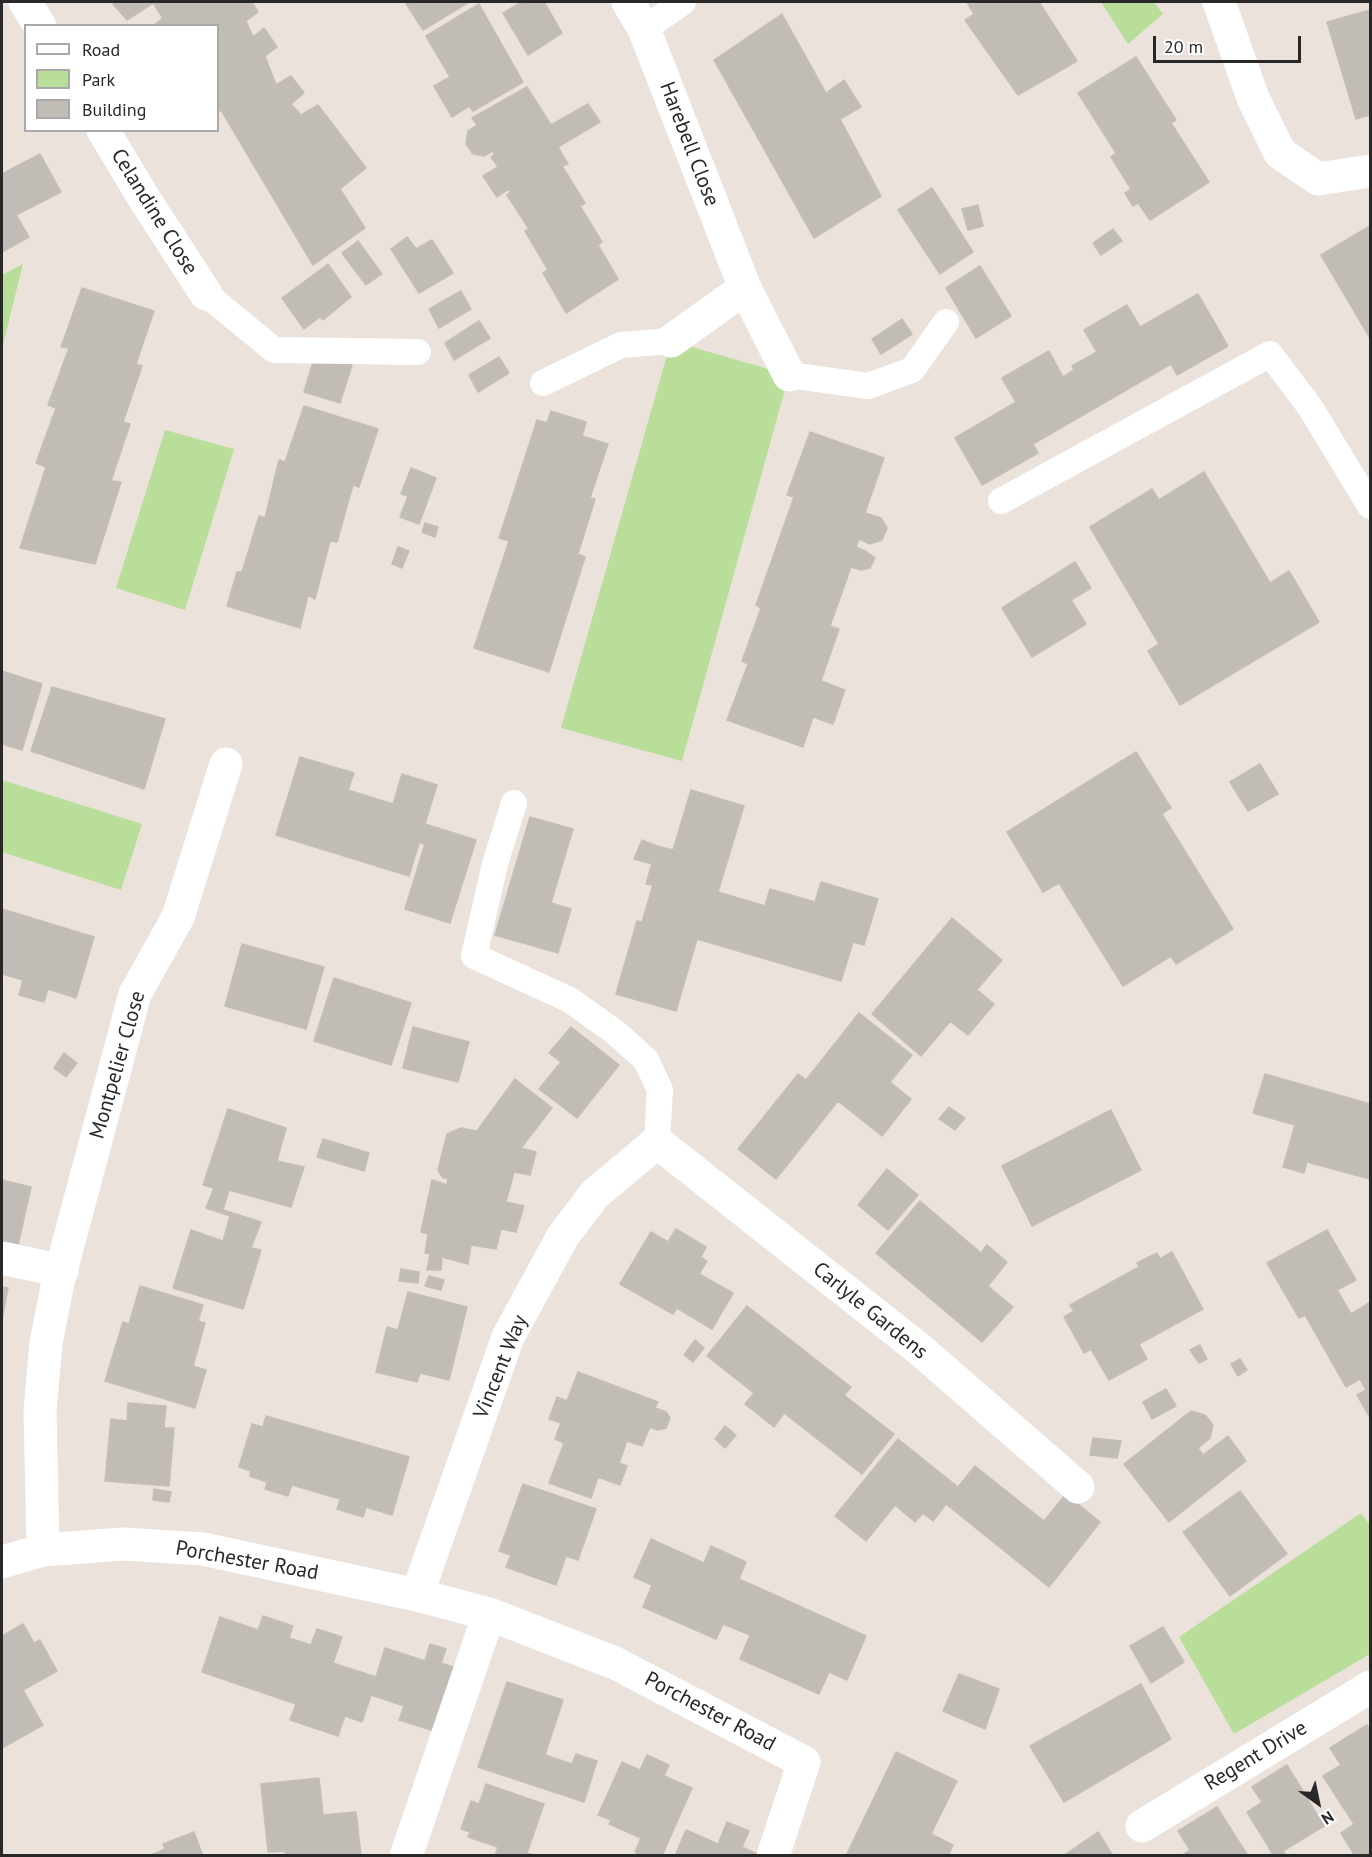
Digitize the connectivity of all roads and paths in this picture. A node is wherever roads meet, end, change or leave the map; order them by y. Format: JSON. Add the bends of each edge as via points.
{"nodes":[{"id":1,"x":25,"y":2,"type":"edge"},
{"id":2,"x":683,"y":2,"type":"edge"},
{"id":3,"x":1219,"y":2,"type":"edge"},
{"id":4,"x":636,"y":15,"type":"edge"},
{"id":5,"x":39,"y":24,"type":"edge"},
{"id":6,"x":104,"y":132,"type":"edge"},
{"id":7,"x":1371,"y":171,"type":"edge"},
{"id":8,"x":745,"y":288,"type":"junction"},
{"id":9,"x":206,"y":294,"type":"joint"},
{"id":10,"x":946,"y":322,"type":"dead end"},
{"id":11,"x":671,"y":341,"type":"joint"},
{"id":12,"x":418,"y":352,"type":"dead end"},
{"id":13,"x":789,"y":375,"type":"joint"},
{"id":14,"x":543,"y":383,"type":"dead end"},
{"id":15,"x":1001,"y":501,"type":"dead end"},
{"id":16,"x":1371,"y":506,"type":"edge"},
{"id":17,"x":226,"y":764,"type":"dead end"},
{"id":18,"x":514,"y":803,"type":"dead end"},
{"id":19,"x":657,"y":1142,"type":"junction"},
{"id":20,"x":2,"y":1258,"type":"edge"},
{"id":21,"x":62,"y":1271,"type":"junction"},
{"id":22,"x":1078,"y":1486,"type":"dead end"},
{"id":23,"x":43,"y":1550,"type":"junction"},
{"id":24,"x":2,"y":1562,"type":"edge"},
{"id":25,"x":417,"y":1595,"type":"junction"},
{"id":26,"x":489,"y":1614,"type":"junction"},
{"id":27,"x":1371,"y":1687,"type":"edge"},
{"id":28,"x":1142,"y":1826,"type":"dead end"},
{"id":29,"x":406,"y":1856,"type":"edge"},
{"id":30,"x":773,"y":1856,"type":"edge"}],
"edges":[{"from":1,"to":5,"type":"street"},
{"from":2,"to":4,"type":"lane"},
{"from":3,"to":7,"type":"street","via":[[1253,98],[1280,153],[1318,179]]},
{"from":4,"to":8,"type":"street","name":"Harebell Close"},
{"from":6,"to":9,"type":"street","name":"Celandine Close"},
{"from":8,"to":11,"type":"street"},
{"from":8,"to":13,"type":"street","name":"Harebell Close"},
{"from":9,"to":12,"type":"lane","via":[[274,350]]},
{"from":10,"to":13,"type":"lane","via":[[912,370],[868,386]]},
{"from":11,"to":14,"type":"lane","via":[[621,345]]},
{"from":15,"to":16,"type":"lane","via":[[1270,354],[1310,407]]},
{"from":17,"to":21,"type":"street","name":"Montpelier Close","via":[[178,917],[135,994]]},
{"from":18,"to":19,"type":"lane","via":[[474,956],[570,1000],[646,1060],[660,1090]]},
{"from":19,"to":22,"type":"street","name":"Carlyle Gardens","via":[[918,1348]]},
{"from":19,"to":25,"type":"street","name":"Vincent Way","via":[[595,1194],[563,1236],[508,1337]]},
{"from":20,"to":21,"type":"street"},
{"from":21,"to":23,"type":"street","name":"Montpelier Close","via":[[46,1342],[40,1411]]},
{"from":23,"to":24,"type":"street","name":"Porchester Road"},
{"from":23,"to":25,"type":"street","name":"Porchester Road","via":[[124,1544],[203,1549]]},
{"from":25,"to":26,"type":"street","name":"Porchester Road"},
{"from":26,"to":29,"type":"street"},
{"from":26,"to":30,"type":"street","name":"Porchester Road","via":[[615,1663],[804,1762]]},
{"from":27,"to":28,"type":"street","name":"Regent Drive"}]}
